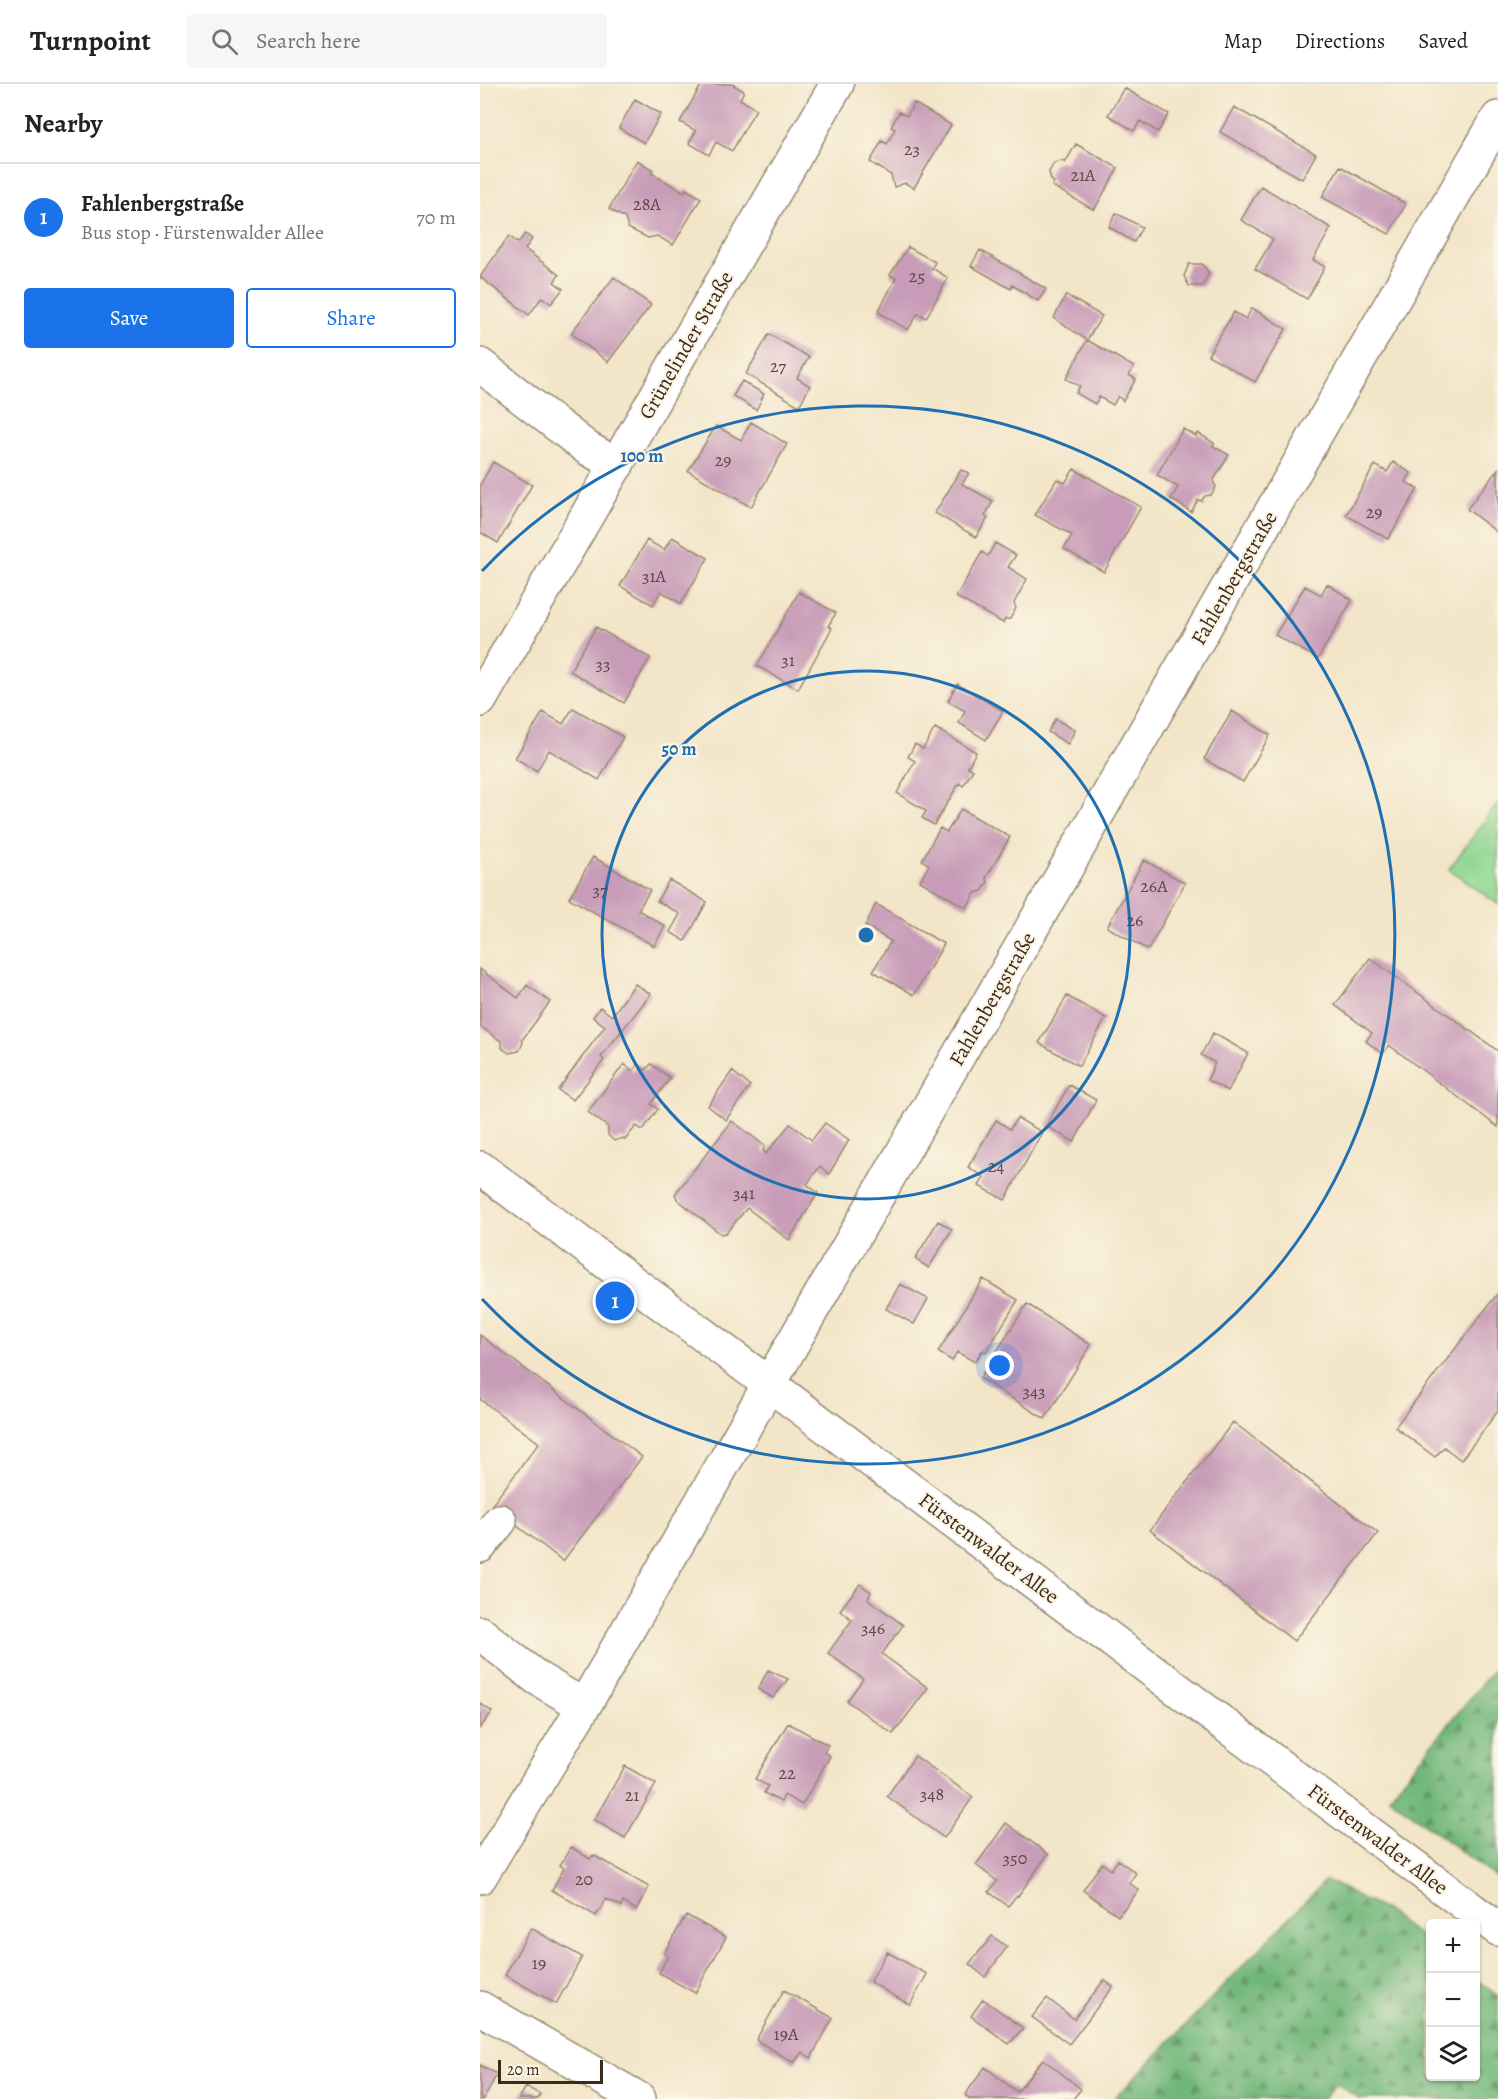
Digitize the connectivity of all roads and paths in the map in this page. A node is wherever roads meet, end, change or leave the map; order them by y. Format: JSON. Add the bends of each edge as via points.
{"nodes":[{"id":1,"x":837,"y":84,"type":"edge"},
{"id":2,"x":1498,"y":118,"type":"edge"},
{"id":3,"x":480,"y":365,"type":"edge"},
{"id":4,"x":617,"y":465,"type":"junction"},
{"id":5,"x":480,"y":700,"type":"edge"},
{"id":6,"x":480,"y":1168,"type":"edge"},
{"id":7,"x":770,"y":1384,"type":"junction"},
{"id":8,"x":500,"y":1521,"type":"dead end"},
{"id":9,"x":480,"y":1546,"type":"edge"},
{"id":10,"x":480,"y":1634,"type":"edge"},
{"id":11,"x":584,"y":1706,"type":"junction"},
{"id":12,"x":480,"y":1877,"type":"edge"},
{"id":13,"x":1498,"y":1929,"type":"edge"},
{"id":14,"x":480,"y":2008,"type":"edge"},
{"id":15,"x":639,"y":2099,"type":"edge"}],
"edges":[{"from":1,"to":4,"type":"street","name":"Grünelinder Straße"},
{"from":2,"to":7,"type":"street","name":"Fahlenbergstraße"},
{"from":3,"to":4,"type":"street","via":[[587,448]]},
{"from":4,"to":5,"type":"street","name":"Grünelinder Straße"},
{"from":6,"to":7,"type":"street","name":"Fürstenwalder Allee"},
{"from":7,"to":11,"type":"street","name":"Fahlenbergstraße"},
{"from":7,"to":13,"type":"street","name":"Fürstenwalder Allee"},
{"from":8,"to":9,"type":"street"},
{"from":10,"to":11,"type":"street","via":[[537,1678]]},
{"from":11,"to":12,"type":"street","name":"Fahlenbergstraße"},
{"from":14,"to":15,"type":"street"}]}
